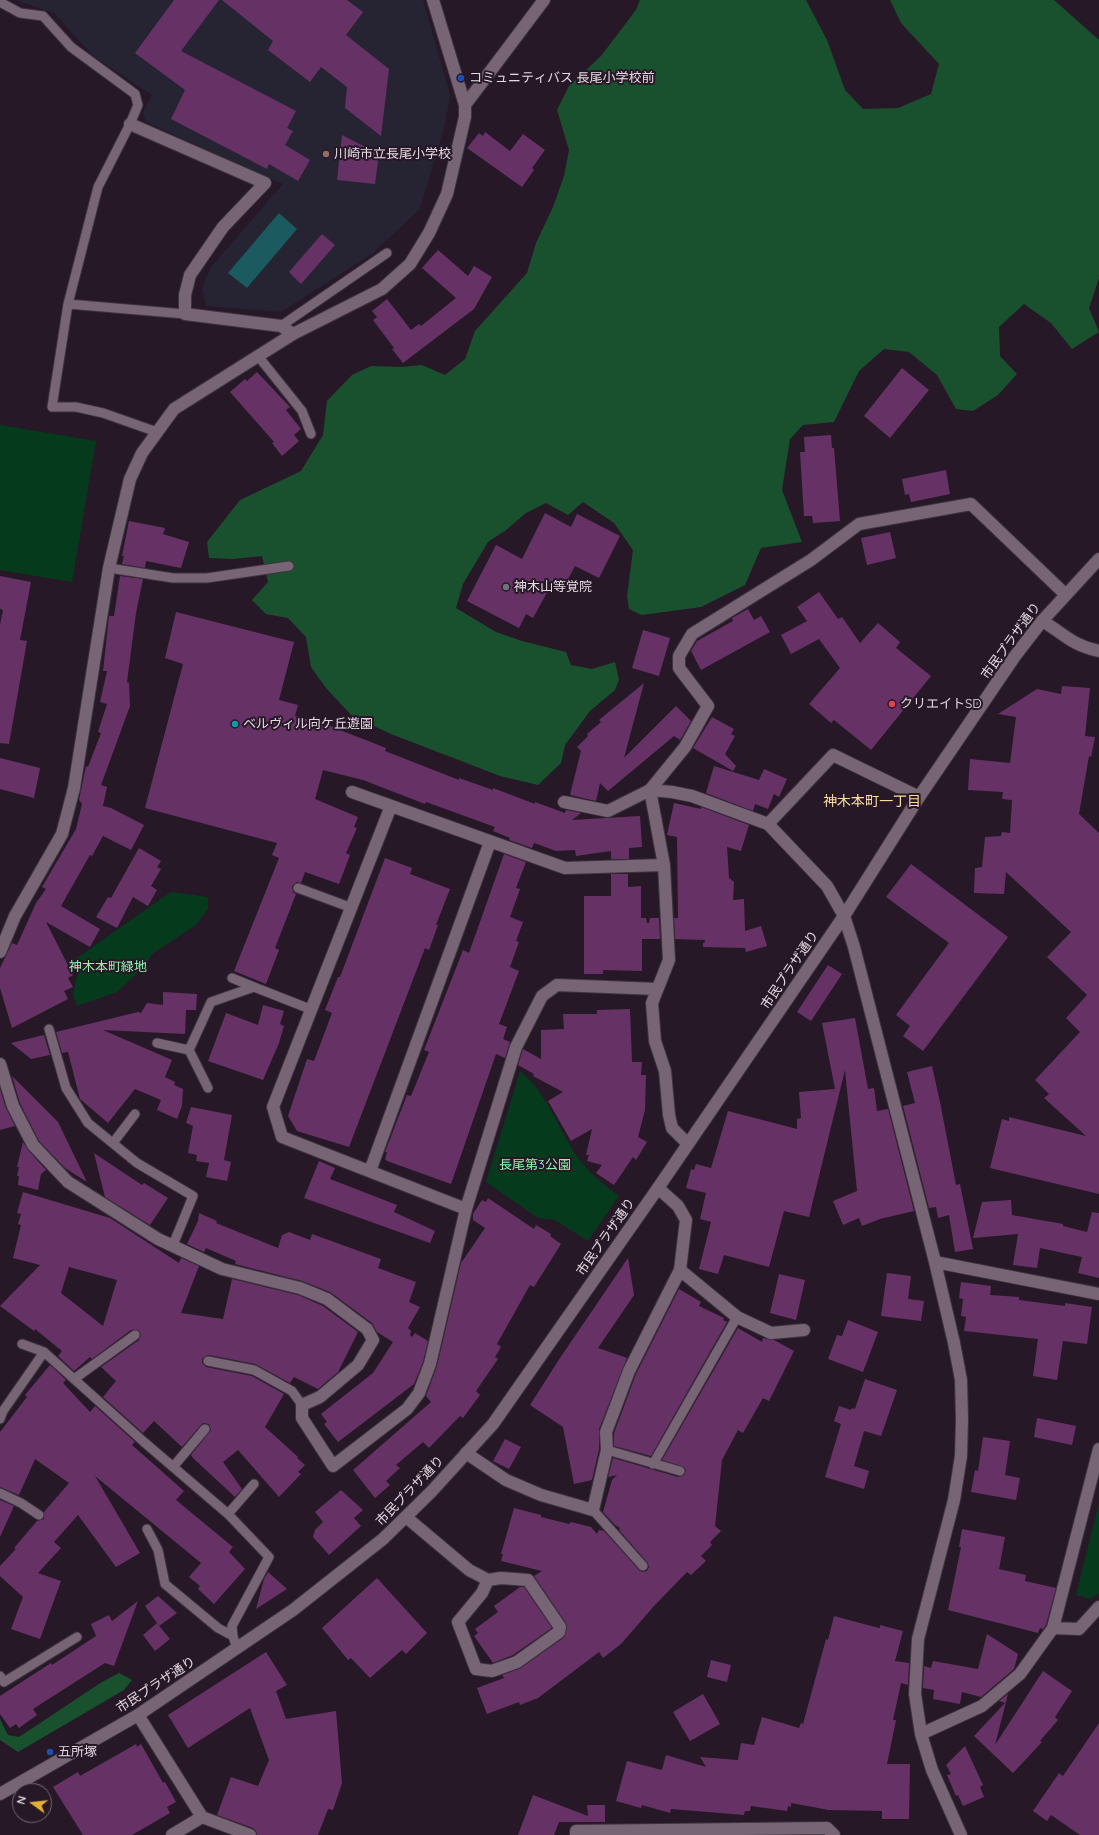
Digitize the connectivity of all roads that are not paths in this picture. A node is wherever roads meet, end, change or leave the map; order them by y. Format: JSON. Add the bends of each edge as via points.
{"nodes":[{"id":1,"x":433,"y":0,"type":"edge"},
{"id":2,"x":544,"y":0,"type":"edge"},
{"id":3,"x":0,"y":2,"type":"edge"},
{"id":4,"x":465,"y":105,"type":"junction"},
{"id":5,"x":130,"y":124,"type":"junction"},
{"id":6,"x":387,"y":253,"type":"dead end"},
{"id":7,"x":68,"y":304,"type":"junction"},
{"id":8,"x":185,"y":314,"type":"junction"},
{"id":9,"x":280,"y":326,"type":"junction"},
{"id":10,"x":293,"y":334,"type":"junction"},
{"id":11,"x":258,"y":356,"type":"junction"},
{"id":12,"x":157,"y":432,"type":"junction"},
{"id":13,"x":311,"y":434,"type":"dead end"},
{"id":14,"x":1099,"y":559,"type":"edge"},
{"id":15,"x":289,"y":566,"type":"dead end"},
{"id":16,"x":109,"y":568,"type":"junction"},
{"id":17,"x":1094,"y":569,"type":"edge"},
{"id":18,"x":1065,"y":594,"type":"junction"},
{"id":19,"x":1042,"y":621,"type":"junction"},
{"id":20,"x":1099,"y":651,"type":"edge"},
{"id":21,"x":650,"y":790,"type":"junction"},
{"id":22,"x":352,"y":792,"type":"dead end"},
{"id":23,"x":919,"y":797,"type":"junction"},
{"id":24,"x":564,"y":802,"type":"dead end"},
{"id":25,"x":391,"y":806,"type":"junction"},
{"id":26,"x":768,"y":824,"type":"junction"},
{"id":27,"x":490,"y":842,"type":"junction"},
{"id":28,"x":664,"y":866,"type":"junction"},
{"id":29,"x":298,"y":888,"type":"dead end"},
{"id":30,"x":352,"y":908,"type":"junction"},
{"id":31,"x":844,"y":916,"type":"junction"},
{"id":32,"x":0,"y":952,"type":"edge"},
{"id":33,"x":232,"y":978,"type":"dead end"},
{"id":34,"x":254,"y":987,"type":"junction"},
{"id":35,"x":657,"y":989,"type":"junction"},
{"id":36,"x":310,"y":1009,"type":"junction"},
{"id":37,"x":49,"y":1029,"type":"dead end"},
{"id":38,"x":157,"y":1043,"type":"dead end"},
{"id":39,"x":189,"y":1050,"type":"junction"},
{"id":40,"x":0,"y":1064,"type":"edge"},
{"id":41,"x":208,"y":1088,"type":"dead end"},
{"id":42,"x":135,"y":1114,"type":"dead end"},
{"id":43,"x":113,"y":1143,"type":"junction"},
{"id":44,"x":688,"y":1144,"type":"junction"},
{"id":45,"x":370,"y":1171,"type":"junction"},
{"id":46,"x":658,"y":1188,"type":"junction"},
{"id":47,"x":466,"y":1209,"type":"junction"},
{"id":48,"x":173,"y":1245,"type":"junction"},
{"id":49,"x":936,"y":1262,"type":"junction"},
{"id":50,"x":680,"y":1270,"type":"junction"},
{"id":51,"x":1099,"y":1294,"type":"edge"},
{"id":52,"x":737,"y":1317,"type":"junction"},
{"id":53,"x":804,"y":1330,"type":"dead end"},
{"id":54,"x":135,"y":1334,"type":"dead end"},
{"id":55,"x":22,"y":1344,"type":"dead end"},
{"id":56,"x":44,"y":1352,"type":"junction"},
{"id":57,"x":208,"y":1361,"type":"dead end"},
{"id":58,"x":74,"y":1379,"type":"junction"},
{"id":59,"x":302,"y":1405,"type":"junction"},
{"id":60,"x":0,"y":1419,"type":"edge"},
{"id":61,"x":205,"y":1429,"type":"dead end"},
{"id":62,"x":1099,"y":1449,"type":"edge"},
{"id":63,"x":607,"y":1450,"type":"junction"},
{"id":64,"x":466,"y":1452,"type":"junction"},
{"id":65,"x":652,"y":1464,"type":"junction"},
{"id":66,"x":173,"y":1466,"type":"junction"},
{"id":67,"x":680,"y":1471,"type":"dead end"},
{"id":68,"x":254,"y":1484,"type":"dead end"},
{"id":69,"x":0,"y":1494,"type":"edge"},
{"id":70,"x":593,"y":1510,"type":"junction"},
{"id":71,"x":228,"y":1514,"type":"junction"},
{"id":72,"x":39,"y":1515,"type":"dead end"},
{"id":73,"x":406,"y":1516,"type":"junction"},
{"id":74,"x":147,"y":1529,"type":"dead end"},
{"id":75,"x":643,"y":1566,"type":"dead end"},
{"id":76,"x":488,"y":1580,"type":"junction"},
{"id":77,"x":1099,"y":1608,"type":"edge"},
{"id":78,"x":1053,"y":1628,"type":"junction"},
{"id":79,"x":233,"y":1636,"type":"junction"},
{"id":80,"x":77,"y":1637,"type":"dead end"},
{"id":81,"x":237,"y":1649,"type":"junction"},
{"id":82,"x":0,"y":1676,"type":"edge"},
{"id":83,"x":138,"y":1715,"type":"junction"},
{"id":84,"x":921,"y":1734,"type":"junction"},
{"id":85,"x":0,"y":1794,"type":"edge"},
{"id":86,"x":202,"y":1817,"type":"junction"},
{"id":87,"x":172,"y":1835,"type":"edge"},
{"id":88,"x":250,"y":1835,"type":"edge"},
{"id":89,"x":576,"y":1835,"type":"edge"},
{"id":90,"x":834,"y":1835,"type":"edge"},
{"id":91,"x":961,"y":1835,"type":"edge"}],
"edges":[{"from":1,"to":4,"type":"street"},
{"from":2,"to":4,"type":"street"},
{"from":3,"to":5,"type":"lane","via":[[20,13],[43,16],[71,47],[134,94],[138,105]]},
{"from":4,"to":10,"type":"street","via":[[447,194],[429,233],[410,264],[382,289]]},
{"from":5,"to":7,"type":"lane","via":[[98,187]]},
{"from":5,"to":8,"type":"street","via":[[265,183],[223,227],[190,275],[185,295]]},
{"from":6,"to":9,"type":"lane"},
{"from":7,"to":8,"type":"lane"},
{"from":7,"to":12,"type":"lane","via":[[52,407],[76,407],[96,411]]},
{"from":8,"to":9,"type":"street"},
{"from":9,"to":10,"type":"street"},
{"from":10,"to":11,"type":"street"},
{"from":11,"to":12,"type":"street","via":[[174,409]]},
{"from":11,"to":13,"type":"lane","via":[[302,411]]},
{"from":12,"to":16,"type":"street","via":[[142,453],[130,479]]},
{"from":14,"to":17,"type":"street","name":"市民プラザ通り"},
{"from":15,"to":16,"type":"lane","via":[[207,578],[173,578]]},
{"from":16,"to":32,"type":"street","via":[[74,788],[62,834],[14,916]]},
{"from":17,"to":18,"type":"street","name":"市民プラザ通り"},
{"from":18,"to":19,"type":"street","name":"市民プラザ通り"},
{"from":18,"to":21,"type":"street","via":[[971,504],[859,524],[811,560],[692,634],[679,656],[679,668],[708,706],[685,747]]},
{"from":19,"to":20,"type":"street","via":[[1070,641]]},
{"from":19,"to":23,"type":"street","name":"市民プラザ通り"},
{"from":21,"to":24,"type":"street","via":[[608,812]]},
{"from":21,"to":26,"type":"street","via":[[692,796]]},
{"from":21,"to":28,"type":"street"},
{"from":22,"to":25,"type":"street"},
{"from":23,"to":26,"type":"street","via":[[833,755]]},
{"from":23,"to":31,"type":"street","name":"市民プラザ通り"},
{"from":25,"to":27,"type":"street"},
{"from":25,"to":30,"type":"street"},
{"from":26,"to":31,"type":"street","via":[[827,886]]},
{"from":27,"to":28,"type":"street","via":[[564,868]]},
{"from":27,"to":45,"type":"street"},
{"from":28,"to":35,"type":"street","via":[[670,960]]},
{"from":29,"to":30,"type":"lane"},
{"from":30,"to":36,"type":"street"},
{"from":31,"to":44,"type":"street","name":"市民プラザ通り"},
{"from":31,"to":49,"type":"street"},
{"from":33,"to":34,"type":"lane"},
{"from":34,"to":36,"type":"lane"},
{"from":34,"to":39,"type":"lane","via":[[211,1002]]},
{"from":35,"to":44,"type":"street","via":[[652,1002],[654,1042],[665,1071],[672,1128]]},
{"from":35,"to":47,"type":"street","via":[[557,986],[542,996],[516,1047]]},
{"from":36,"to":45,"type":"street","via":[[273,1107],[282,1137]]},
{"from":37,"to":43,"type":"lane","via":[[66,1088],[88,1123]]},
{"from":38,"to":39,"type":"lane"},
{"from":39,"to":41,"type":"lane"},
{"from":40,"to":48,"type":"street","via":[[13,1106],[33,1145],[68,1182]]},
{"from":42,"to":43,"type":"lane"},
{"from":43,"to":48,"type":"lane","via":[[137,1163],[193,1196]]},
{"from":44,"to":46,"type":"street","name":"市民プラザ通り"},
{"from":45,"to":47,"type":"street"},
{"from":46,"to":50,"type":"street","via":[[678,1206],[686,1220]]},
{"from":46,"to":64,"type":"street","name":"市民プラザ通り","via":[[493,1424]]},
{"from":47,"to":59,"type":"street","via":[[430,1364],[419,1393],[407,1409],[333,1466],[302,1418]]},
{"from":48,"to":59,"type":"street","via":[[222,1270],[300,1288],[327,1299],[367,1329],[373,1340],[358,1364],[320,1397]]},
{"from":49,"to":51,"type":"street"},
{"from":49,"to":84,"type":"street","via":[[960,1380],[961,1456],[954,1500],[918,1639],[915,1694]]},
{"from":50,"to":52,"type":"street"},
{"from":50,"to":63,"type":"street","via":[[629,1371],[606,1432]]},
{"from":52,"to":53,"type":"street","via":[[771,1333]]},
{"from":52,"to":65,"type":"lane"},
{"from":54,"to":58,"type":"lane"},
{"from":55,"to":56,"type":"lane"},
{"from":56,"to":58,"type":"lane"},
{"from":56,"to":60,"type":"lane"},
{"from":57,"to":59,"type":"lane","via":[[254,1370],[292,1391]]},
{"from":58,"to":66,"type":"lane"},
{"from":61,"to":66,"type":"lane"},
{"from":62,"to":78,"type":"street"},
{"from":63,"to":65,"type":"lane"},
{"from":63,"to":70,"type":"street"},
{"from":64,"to":70,"type":"street","via":[[506,1480]]},
{"from":64,"to":73,"type":"street","name":"市民プラザ通り"},
{"from":65,"to":67,"type":"lane"},
{"from":66,"to":71,"type":"lane"},
{"from":68,"to":71,"type":"lane"},
{"from":69,"to":72,"type":"lane","via":[[21,1503]]},
{"from":70,"to":75,"type":"lane"},
{"from":71,"to":79,"type":"lane","via":[[269,1557],[232,1626]]},
{"from":73,"to":76,"type":"street","via":[[469,1570]]},
{"from":73,"to":81,"type":"street","name":"市民プラザ通り","via":[[361,1557],[293,1610]]},
{"from":74,"to":79,"type":"lane","via":[[158,1550],[165,1584],[218,1628]]},
{"from":76,"to":76,"type":"street","via":[[482,1593],[458,1622],[476,1669],[492,1671],[517,1662],[559,1632],[560,1627],[528,1580]]},
{"from":77,"to":78,"type":"street","via":[[1078,1629]]},
{"from":78,"to":84,"type":"street","via":[[1020,1674],[982,1706]]},
{"from":79,"to":81,"type":"lane"},
{"from":80,"to":82,"type":"lane","via":[[4,1682]]},
{"from":81,"to":83,"type":"street","name":"市民プラザ通り"},
{"from":83,"to":85,"type":"street","name":"市民プラザ通り"},
{"from":83,"to":86,"type":"street"},
{"from":84,"to":91,"type":"street","via":[[932,1770]]},
{"from":86,"to":87,"type":"street"},
{"from":86,"to":88,"type":"street"},
{"from":89,"to":90,"type":"street","via":[[576,1830],[827,1828]]}]}
